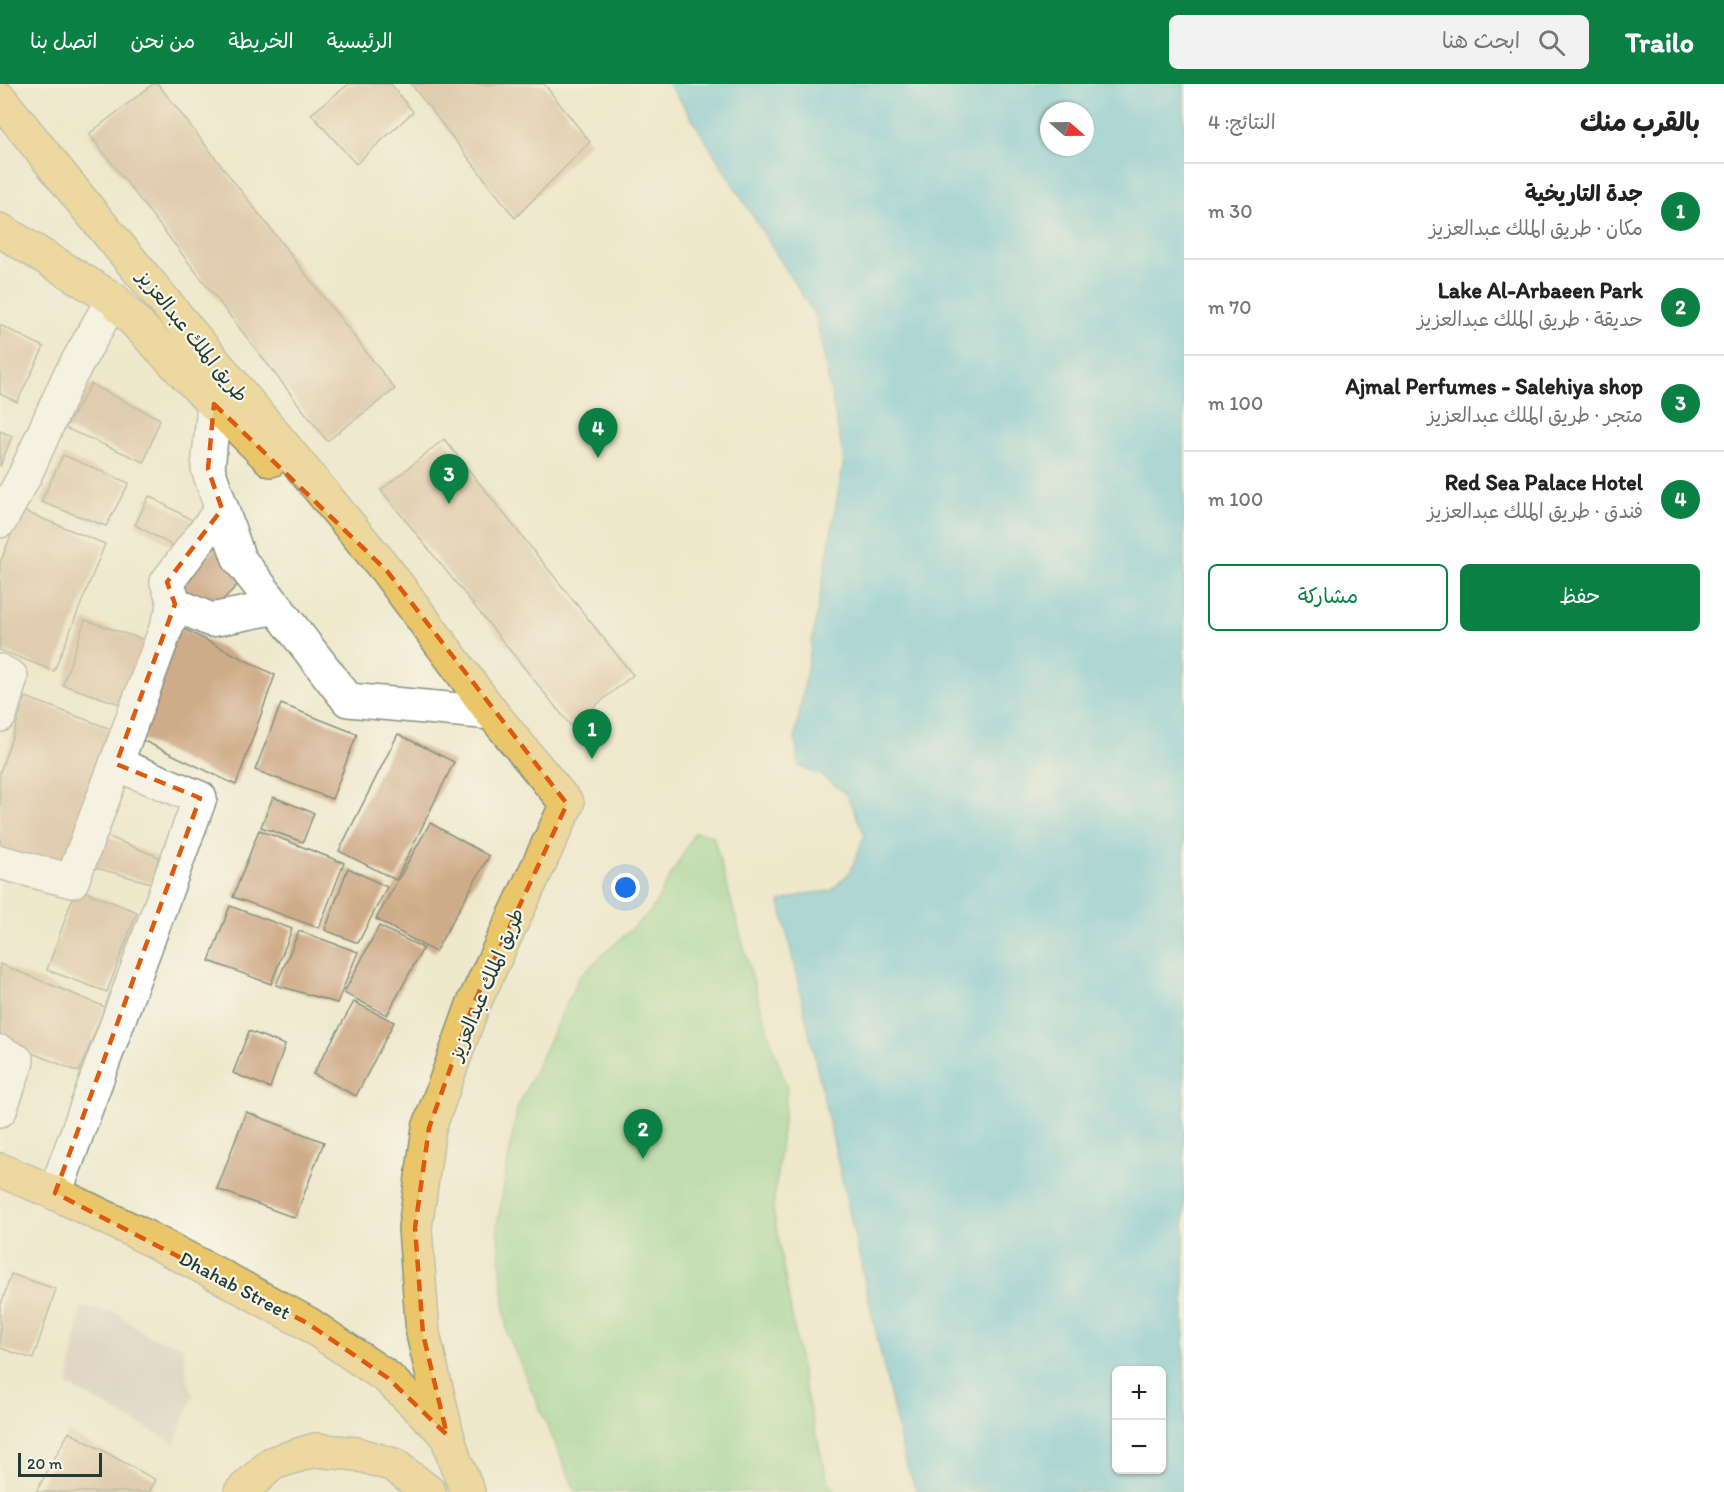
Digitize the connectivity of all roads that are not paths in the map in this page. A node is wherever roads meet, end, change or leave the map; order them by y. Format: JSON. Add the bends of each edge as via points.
{"nodes":[{"id":1,"x":0,"y":99,"type":"edge"},
{"id":2,"x":0,"y":230,"type":"edge"},
{"id":3,"x":113,"y":299,"type":"junction"},
{"id":4,"x":214,"y":404,"type":"junction"},
{"id":5,"x":222,"y":509,"type":"junction"},
{"id":6,"x":0,"y":521,"type":"edge"},
{"id":7,"x":387,"y":572,"type":"junction"},
{"id":8,"x":175,"y":604,"type":"junction"},
{"id":9,"x":277,"y":607,"type":"junction"},
{"id":10,"x":0,"y":671,"type":"edge"},
{"id":11,"x":492,"y":713,"type":"junction"},
{"id":12,"x":0,"y":716,"type":"edge"},
{"id":13,"x":116,"y":764,"type":"junction"},
{"id":14,"x":0,"y":862,"type":"edge"},
{"id":15,"x":0,"y":1052,"type":"edge"},
{"id":16,"x":0,"y":1110,"type":"edge"},
{"id":17,"x":0,"y":1170,"type":"edge"},
{"id":18,"x":55,"y":1193,"type":"junction"},
{"id":19,"x":447,"y":1435,"type":"junction"},
{"id":20,"x":241,"y":1492,"type":"edge"},
{"id":21,"x":429,"y":1492,"type":"edge"},
{"id":22,"x":468,"y":1492,"type":"edge"}],
"edges":[{"from":1,"to":7,"type":"main road","name":"طريق الملك عبدالعزيز"},
{"from":2,"to":3,"type":"main road","name":"طريق الملك عبدالعزيز"},
{"from":3,"to":4,"type":"main road","name":"طريق الملك عبدالعزيز"},
{"from":3,"to":6,"type":"street","via":[[68,379]]},
{"from":4,"to":5,"type":"street","via":[[208,469]]},
{"from":4,"to":7,"type":"main road","name":"طريق الملك عبدالعزيز"},
{"from":5,"to":8,"type":"street","via":[[167,582]]},
{"from":5,"to":9,"type":"street","via":[[239,559]]},
{"from":7,"to":11,"type":"main road","name":"طريق الملك عبدالعزيز"},
{"from":8,"to":9,"type":"street","via":[[211,620]]},
{"from":8,"to":13,"type":"street"},
{"from":9,"to":11,"type":"street","via":[[348,700]]},
{"from":10,"to":12,"type":"street","via":[[11,677]]},
{"from":11,"to":19,"type":"main road","name":"طريق الملك عبدالعزيز","via":[[567,804],[472,1005],[429,1128],[415,1228],[423,1334]]},
{"from":13,"to":14,"type":"street","via":[[72,880]]},
{"from":13,"to":18,"type":"street","via":[[200,798]]},
{"from":15,"to":16,"type":"street","via":[[17,1061]]},
{"from":17,"to":18,"type":"main road","name":"Dhahab Street"},
{"from":18,"to":19,"type":"main road","name":"Dhahab Street","via":[[307,1323],[388,1378]]},
{"from":19,"to":22,"type":"main road","name":"طريق الملك عبدالعزيز"},
{"from":20,"to":21,"type":"main road","via":[[273,1463],[315,1450],[357,1454],[394,1465]]}]}
